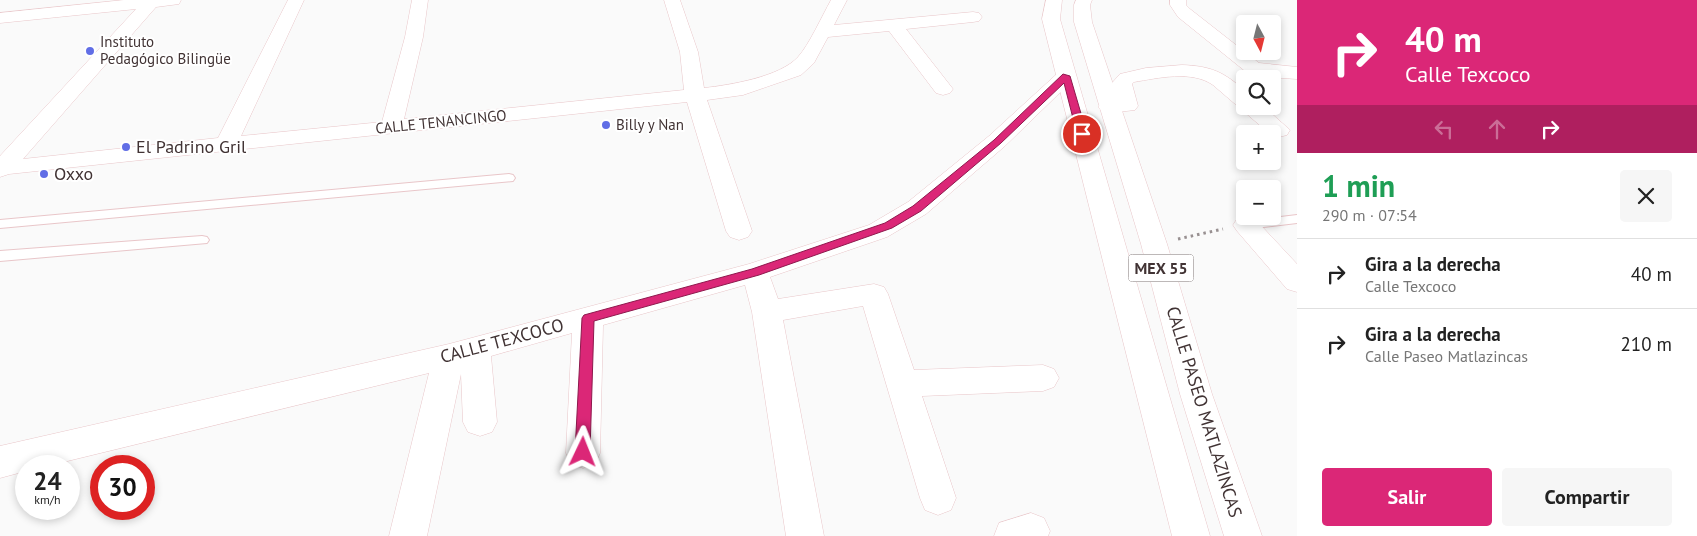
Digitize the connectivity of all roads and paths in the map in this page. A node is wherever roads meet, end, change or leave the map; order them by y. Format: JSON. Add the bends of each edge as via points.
{"nodes":[{"id":1,"x":173,"y":0,"type":"edge"},
{"id":2,"x":296,"y":0,"type":"edge"},
{"id":3,"x":420,"y":0,"type":"edge"},
{"id":4,"x":672,"y":0,"type":"edge"},
{"id":5,"x":839,"y":0,"type":"edge"},
{"id":6,"x":1054,"y":0,"type":"edge"},
{"id":7,"x":1178,"y":0,"type":"edge"},
{"id":8,"x":152,"y":1,"type":"edge"},
{"id":9,"x":1086,"y":2,"type":"edge"},
{"id":10,"x":7,"y":17,"type":"edge"},
{"id":11,"x":973,"y":17,"type":"dead end"},
{"id":12,"x":894,"y":25,"type":"junction"},
{"id":13,"x":0,"y":28,"type":"edge"},
{"id":14,"x":822,"y":32,"type":"junction"},
{"id":15,"x":1297,"y":73,"type":"edge"},
{"id":16,"x":1066,"y":76,"type":"junction"},
{"id":17,"x":943,"y":89,"type":"dead end"},
{"id":18,"x":1236,"y":95,"type":"edge"},
{"id":19,"x":695,"y":96,"type":"junction"},
{"id":20,"x":1109,"y":108,"type":"junction"},
{"id":21,"x":1261,"y":115,"type":"edge"},
{"id":22,"x":1273,"y":125,"type":"edge"},
{"id":23,"x":391,"y":128,"type":"junction"},
{"id":24,"x":226,"y":145,"type":"junction"},
{"id":25,"x":1,"y":169,"type":"edge"},
{"id":26,"x":509,"y":178,"type":"dead end"},
{"id":27,"x":1297,"y":219,"type":"edge"},
{"id":28,"x":1281,"y":221,"type":"edge"},
{"id":29,"x":0,"y":224,"type":"edge"},
{"id":30,"x":1246,"y":225,"type":"joint"},
{"id":31,"x":739,"y":232,"type":"dead end"},
{"id":32,"x":202,"y":240,"type":"dead end"},
{"id":33,"x":1154,"y":244,"type":"junction"},
{"id":34,"x":0,"y":256,"type":"edge"},
{"id":35,"x":755,"y":272,"type":"junction"},
{"id":36,"x":1297,"y":282,"type":"edge"},
{"id":37,"x":767,"y":312,"type":"junction"},
{"id":38,"x":588,"y":318,"type":"junction"},
{"id":39,"x":462,"y":352,"type":"junction"},
{"id":40,"x":1043,"y":378,"type":"dead end"},
{"id":41,"x":903,"y":384,"type":"junction"},
{"id":42,"x":480,"y":422,"type":"dead end"},
{"id":43,"x":583,"y":452,"type":"dead end"},
{"id":44,"x":0,"y":462,"type":"edge"},
{"id":45,"x":938,"y":498,"type":"dead end"},
{"id":46,"x":408,"y":536,"type":"edge"},
{"id":47,"x":805,"y":536,"type":"edge"},
{"id":48,"x":1191,"y":536,"type":"edge"},
{"id":49,"x":1243,"y":536,"type":"edge"}],
"edges":[{"from":1,"to":8,"type":"main road"},
{"from":2,"to":24,"type":"main road"},
{"from":3,"to":23,"type":"main road"},
{"from":4,"to":19,"type":"main road","via":[[689,52]]},
{"from":5,"to":14,"type":"main road","name":"CALLE TENANCINGO"},
{"from":6,"to":16,"type":"main road","number":"MEX 55","via":[[1051,18]]},
{"from":7,"to":15,"type":"main road","via":[[1184,13],[1242,60],[1266,71]]},
{"from":8,"to":10,"type":"main road"},
{"from":8,"to":25,"type":"main road"},
{"from":9,"to":20,"type":"main road","name":"CALLE PASEO MATLAZINCAS","number":"MEX 55","via":[[1084,22]]},
{"from":10,"to":13,"type":"main road"},
{"from":11,"to":12,"type":"main road"},
{"from":12,"to":14,"type":"main road"},
{"from":12,"to":17,"type":"main road"},
{"from":14,"to":19,"type":"main road","name":"CALLE TENANCINGO","via":[[807,59],[794,71],[736,91]]},
{"from":16,"to":35,"type":"main road","name":"CALLE TEXCOCO","via":[[997,142],[899,220],[878,231]]},
{"from":16,"to":48,"type":"main road","number":"MEX 55"},
{"from":18,"to":20,"type":"main road","via":[[1213,76],[1186,71],[1127,78],[1122,83],[1128,106]]},
{"from":19,"to":23,"type":"main road","name":"CALLE TENANCINGO"},
{"from":19,"to":31,"type":"main road"},
{"from":20,"to":33,"type":"main road","name":"CALLE PASEO MATLAZINCAS","number":"MEX 55"},
{"from":21,"to":22,"type":"main road"},
{"from":23,"to":24,"type":"main road","name":"CALLE TENANCINGO"},
{"from":24,"to":25,"type":"main road","name":"CALLE TENANCINGO"},
{"from":26,"to":29,"type":"lane"},
{"from":27,"to":28,"type":"lane"},
{"from":30,"to":33,"type":"path"},
{"from":30,"to":36,"type":"main road"},
{"from":32,"to":34,"type":"lane"},
{"from":33,"to":49,"type":"main road","name":"CALLE PASEO MATLAZINCAS","number":"MEX 55","via":[[1196,394]]},
{"from":35,"to":37,"type":"main road"},
{"from":35,"to":38,"type":"main road","name":"CALLE TEXCOCO"},
{"from":37,"to":41,"type":"main road","via":[[874,294]]},
{"from":37,"to":47,"type":"main road"},
{"from":38,"to":39,"type":"main road","name":"CALLE TEXCOCO"},
{"from":38,"to":43,"type":"main road"},
{"from":39,"to":42,"type":"main road"},
{"from":39,"to":44,"type":"main road","name":"CALLE TEXCOCO"},
{"from":39,"to":46,"type":"main road"},
{"from":40,"to":41,"type":"main road"},
{"from":41,"to":45,"type":"main road"}]}
